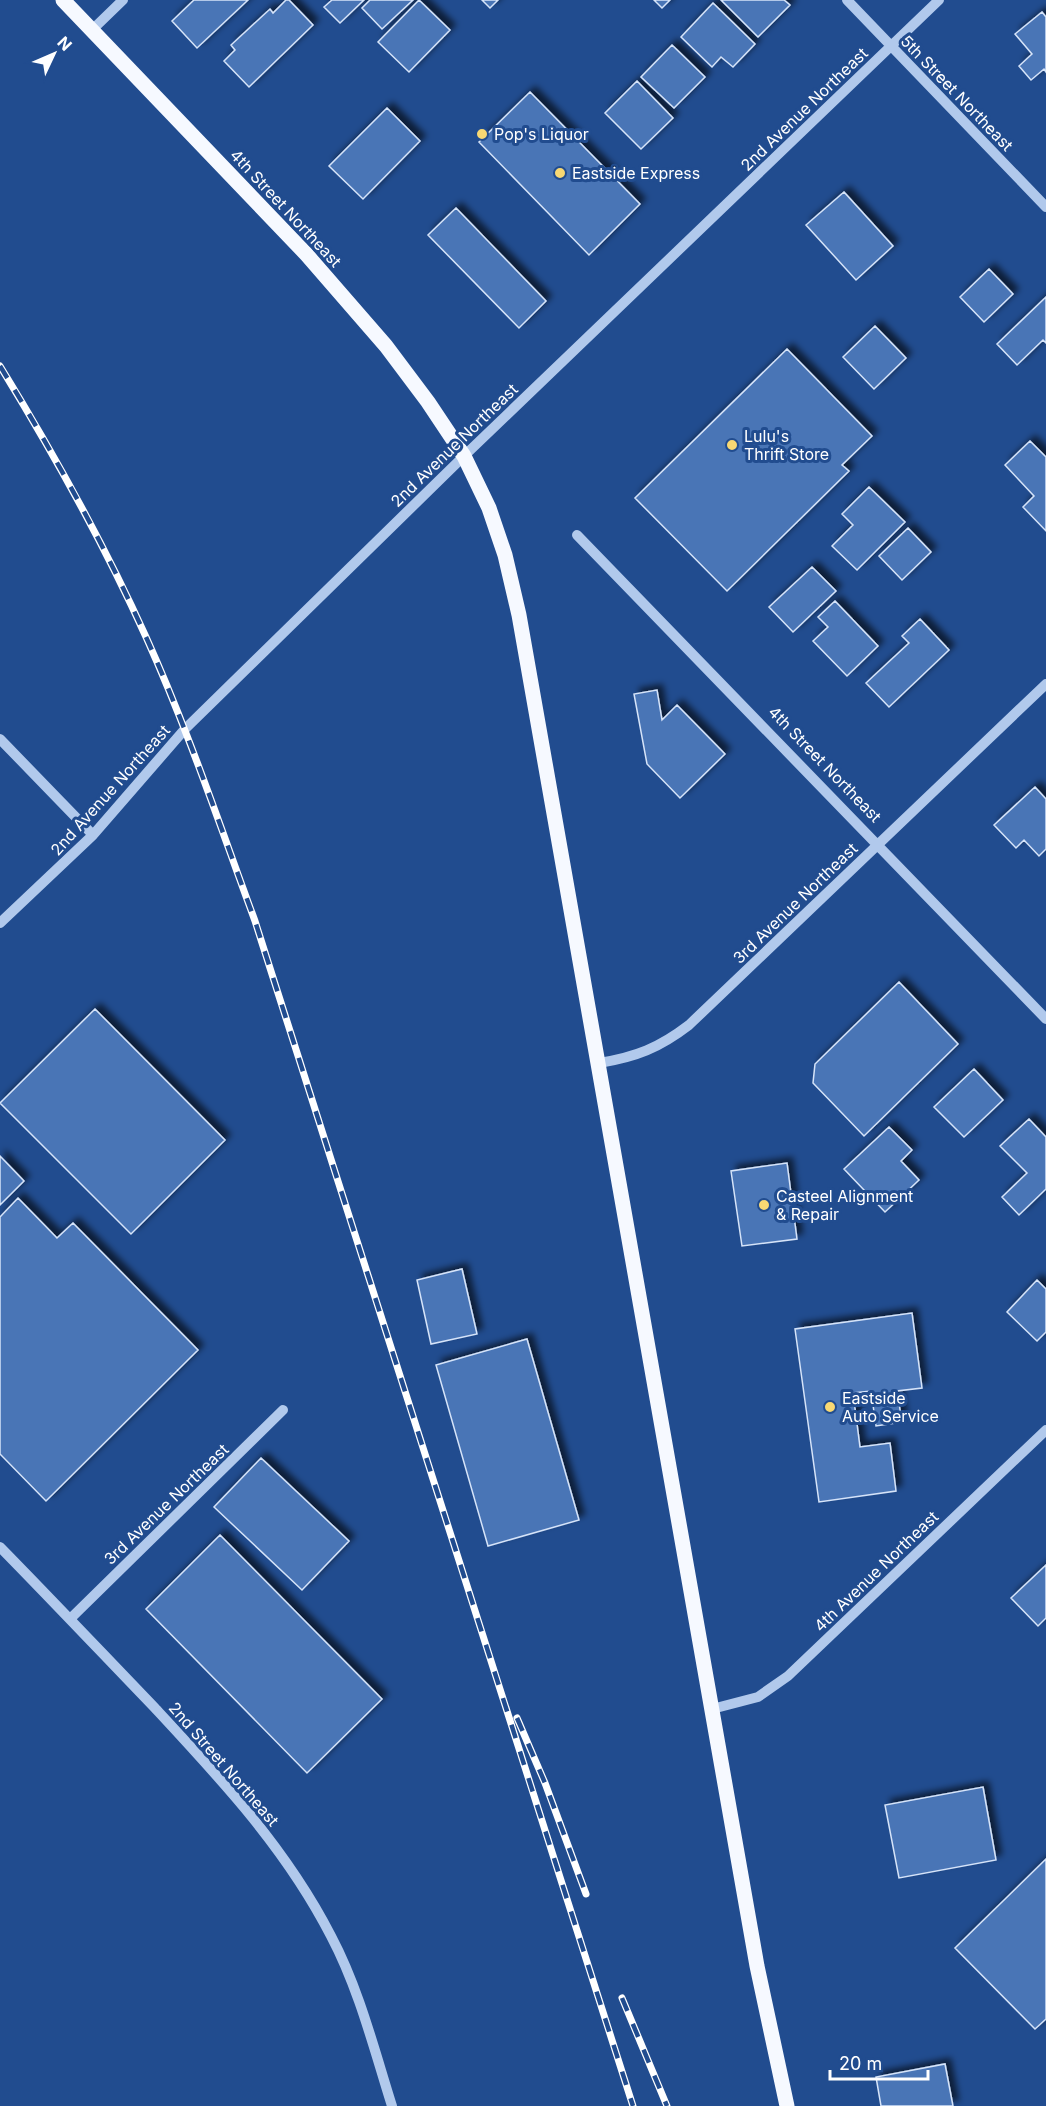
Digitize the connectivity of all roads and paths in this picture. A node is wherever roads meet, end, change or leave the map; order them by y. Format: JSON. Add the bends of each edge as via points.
{"nodes":[{"id":1,"x":63,"y":0,"type":"edge"},
{"id":2,"x":123,"y":0,"type":"edge"},
{"id":3,"x":847,"y":0,"type":"edge"},
{"id":4,"x":939,"y":0,"type":"edge"},
{"id":5,"x":92,"y":30,"type":"junction"},
{"id":6,"x":892,"y":46,"type":"junction"},
{"id":7,"x":1046,"y":207,"type":"edge"},
{"id":8,"x":464,"y":456,"type":"junction"},
{"id":9,"x":577,"y":535,"type":"dead end"},
{"id":10,"x":1046,"y":684,"type":"edge"},
{"id":11,"x":0,"y":739,"type":"edge"},
{"id":12,"x":93,"y":835,"type":"junction"},
{"id":13,"x":878,"y":844,"type":"junction"},
{"id":14,"x":0,"y":923,"type":"edge"},
{"id":15,"x":1046,"y":1019,"type":"edge"},
{"id":16,"x":599,"y":1062,"type":"junction"},
{"id":17,"x":283,"y":1410,"type":"dead end"},
{"id":18,"x":1046,"y":1430,"type":"edge"},
{"id":19,"x":0,"y":1547,"type":"edge"},
{"id":20,"x":70,"y":1619,"type":"junction"},
{"id":21,"x":712,"y":1709,"type":"junction"},
{"id":22,"x":392,"y":2106,"type":"edge"},
{"id":23,"x":787,"y":2106,"type":"edge"}],
"edges":[{"from":1,"to":5,"type":"main road","name":"4th Street Northeast"},
{"from":2,"to":5,"type":"street"},
{"from":3,"to":6,"type":"street","name":"5th Street Northeast"},
{"from":4,"to":6,"type":"street","name":"2nd Avenue Northeast"},
{"from":5,"to":8,"type":"main road","name":"4th Street Northeast","via":[[307,255],[386,346]]},
{"from":6,"to":7,"type":"street","name":"5th Street Northeast"},
{"from":6,"to":8,"type":"street","name":"2nd Avenue Northeast"},
{"from":8,"to":12,"type":"street","name":"2nd Avenue Northeast","via":[[185,729]]},
{"from":8,"to":16,"type":"main road","name":"4th Street Northeast","via":[[489,508],[519,615]]},
{"from":9,"to":13,"type":"street","name":"4th Street Northeast"},
{"from":10,"to":13,"type":"street","name":"3rd Avenue Northeast"},
{"from":11,"to":12,"type":"street"},
{"from":12,"to":14,"type":"street","name":"2nd Avenue Northeast"},
{"from":13,"to":15,"type":"street","name":"4th Street Northeast"},
{"from":13,"to":16,"type":"street","name":"3rd Avenue Northeast","via":[[668,1042],[625,1059]]},
{"from":16,"to":21,"type":"main road","name":"4th Street Northeast"},
{"from":17,"to":20,"type":"street","name":"3rd Avenue Northeast"},
{"from":18,"to":21,"type":"street","name":"4th Avenue Northeast","via":[[788,1676],[759,1697]]},
{"from":19,"to":20,"type":"street","name":"2nd Street Northeast"},
{"from":20,"to":22,"type":"street","name":"2nd Street Northeast","via":[[219,1776],[261,1826],[302,1885],[332,1936],[359,2002]]},
{"from":21,"to":23,"type":"main road","name":"4th Street Northeast"}]}
